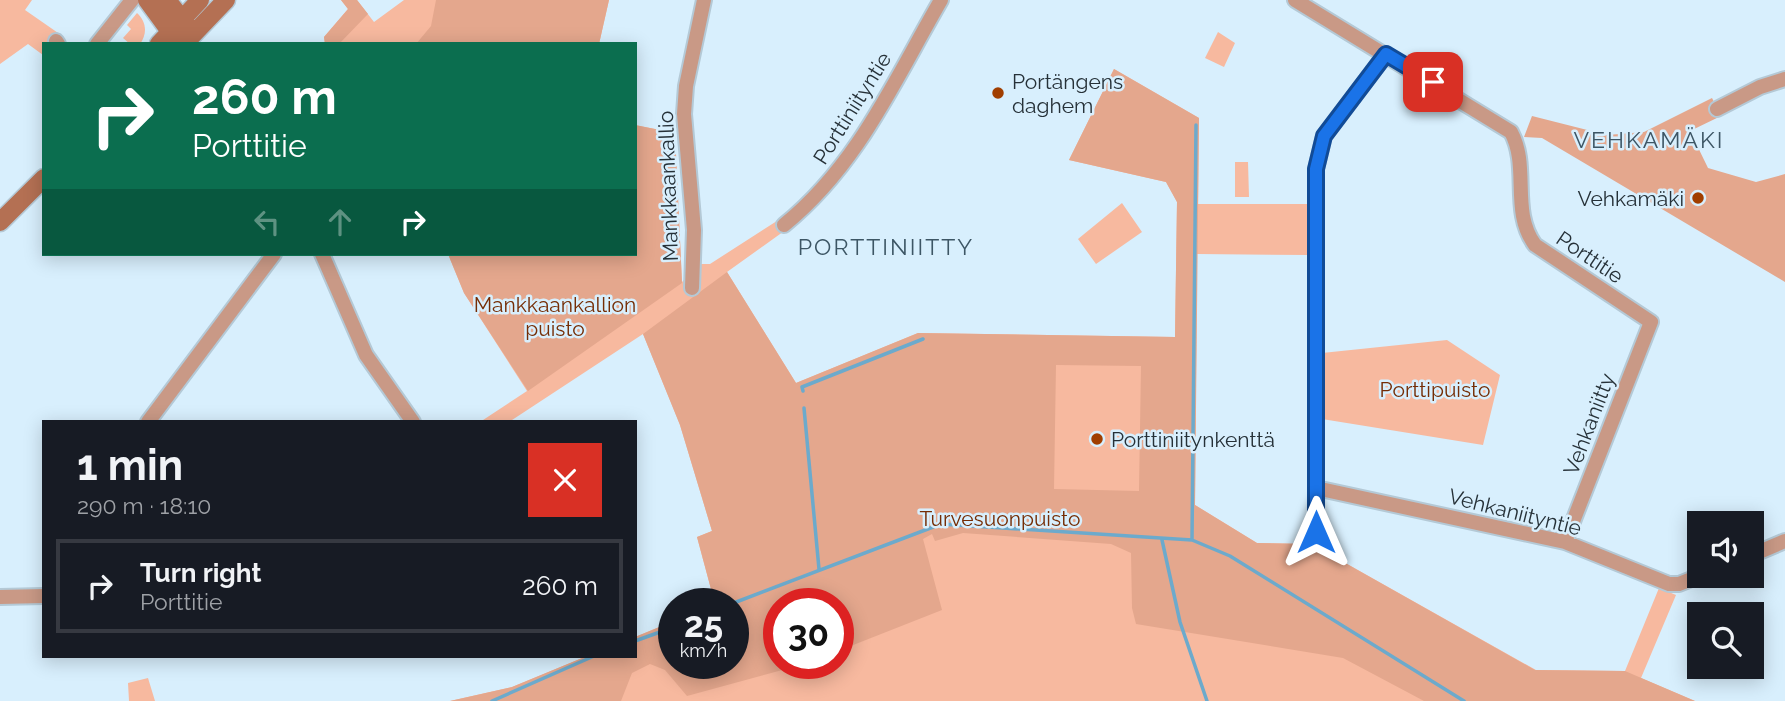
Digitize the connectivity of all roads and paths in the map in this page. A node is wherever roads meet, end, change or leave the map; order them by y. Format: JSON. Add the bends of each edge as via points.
{"nodes":[{"id":1,"x":132,"y":0,"type":"edge"},
{"id":2,"x":147,"y":0,"type":"edge"},
{"id":3,"x":167,"y":0,"type":"edge"},
{"id":4,"x":200,"y":0,"type":"edge"},
{"id":5,"x":226,"y":0,"type":"edge"},
{"id":6,"x":704,"y":0,"type":"edge"},
{"id":7,"x":940,"y":0,"type":"edge"},
{"id":8,"x":1295,"y":0,"type":"edge"},
{"id":9,"x":182,"y":37,"type":"edge"},
{"id":10,"x":99,"y":42,"type":"edge"},
{"id":11,"x":1386,"y":54,"type":"junction"},
{"id":12,"x":1785,"y":79,"type":"edge"},
{"id":13,"x":1717,"y":109,"type":"dead end"},
{"id":14,"x":42,"y":180,"type":"edge"},
{"id":15,"x":0,"y":222,"type":"edge"},
{"id":16,"x":784,"y":225,"type":"dead end"},
{"id":17,"x":272,"y":256,"type":"edge"},
{"id":18,"x":323,"y":256,"type":"edge"},
{"id":19,"x":692,"y":288,"type":"dead end"},
{"id":20,"x":1651,"y":322,"type":"joint"},
{"id":21,"x":150,"y":420,"type":"edge"},
{"id":22,"x":412,"y":420,"type":"edge"},
{"id":23,"x":1316,"y":488,"type":"junction"},
{"id":24,"x":1316,"y":532,"type":"dead end"},
{"id":25,"x":1785,"y":541,"type":"edge"},
{"id":26,"x":1565,"y":542,"type":"junction"},
{"id":27,"x":1764,"y":550,"type":"edge"},
{"id":28,"x":1687,"y":581,"type":"edge"},
{"id":29,"x":42,"y":596,"type":"edge"},
{"id":30,"x":0,"y":597,"type":"edge"}],
"edges":[{"from":1,"to":10,"type":"street"},
{"from":2,"to":9,"type":"main road"},
{"from":3,"to":9,"type":"main road"},
{"from":4,"to":9,"type":"main road"},
{"from":5,"to":9,"type":"main road"},
{"from":6,"to":19,"type":"street","name":"Mankkaankallio","via":[[684,114],[694,230]]},
{"from":7,"to":16,"type":"street","name":"Porttiniityntie","via":[[853,153],[809,204]]},
{"from":8,"to":11,"type":"street","name":"Porttitie"},
{"from":11,"to":20,"type":"street","name":"Porttitie","via":[[1511,132],[1517,146],[1521,216],[1535,245]]},
{"from":11,"to":23,"type":"street","via":[[1324,136],[1316,169]]},
{"from":12,"to":13,"type":"street"},
{"from":14,"to":15,"type":"main road"},
{"from":17,"to":21,"type":"street"},
{"from":18,"to":22,"type":"street","via":[[366,355]]},
{"from":20,"to":26,"type":"street","name":"Vehkaniitty"},
{"from":23,"to":24,"type":"street"},
{"from":23,"to":26,"type":"street","name":"Vehkaniityntie"},
{"from":25,"to":27,"type":"street"},
{"from":26,"to":28,"type":"street","name":"Vehkaniityntie","via":[[1669,584]]},
{"from":29,"to":30,"type":"street"}]}
